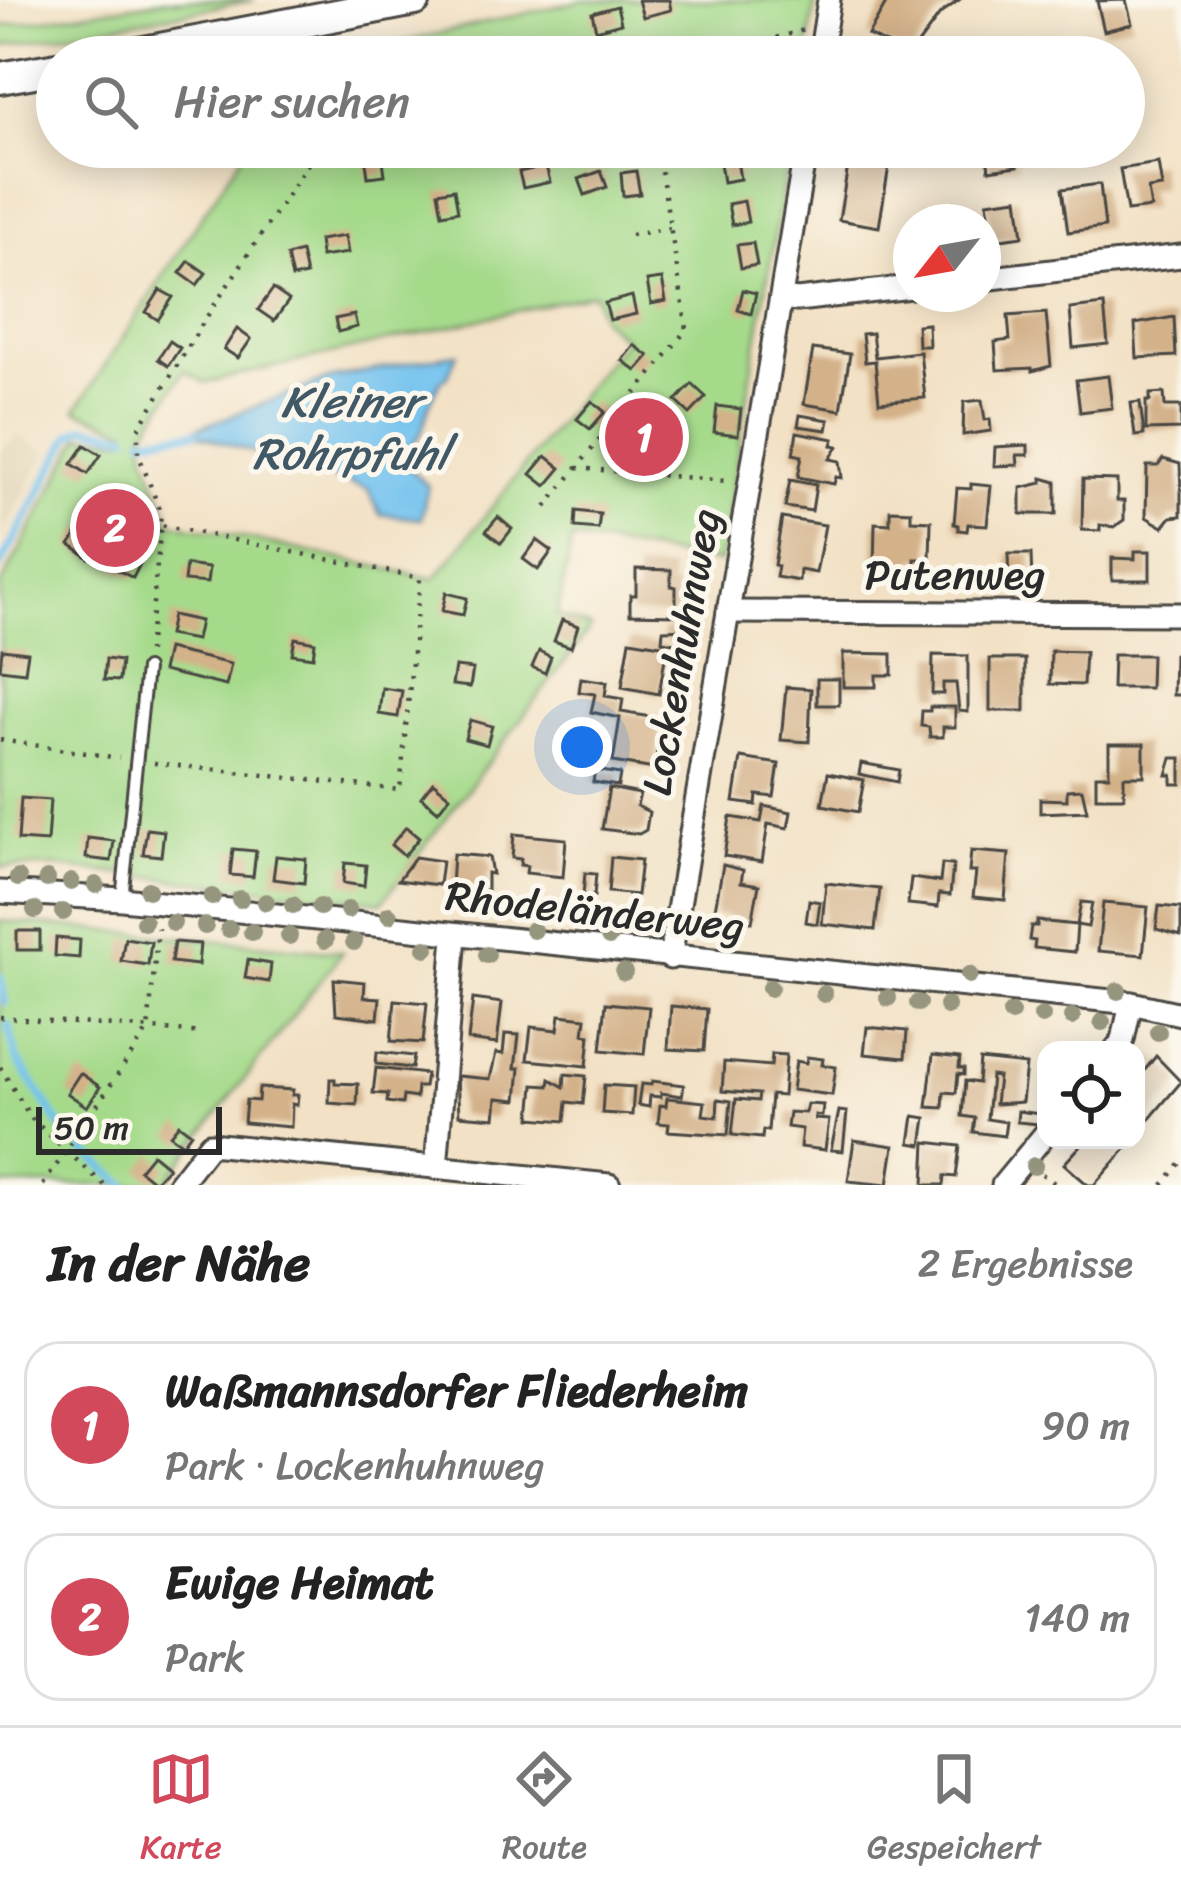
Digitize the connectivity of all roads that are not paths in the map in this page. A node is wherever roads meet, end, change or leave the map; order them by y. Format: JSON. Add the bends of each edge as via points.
{"nodes":[{"id":1,"x":415,"y":0,"type":"edge"},
{"id":2,"x":830,"y":0,"type":"edge"},
{"id":3,"x":227,"y":36,"type":"edge"},
{"id":4,"x":824,"y":36,"type":"edge"},
{"id":5,"x":36,"y":72,"type":"edge"},
{"id":6,"x":0,"y":78,"type":"edge"},
{"id":7,"x":803,"y":168,"type":"edge"},
{"id":8,"x":1181,"y":256,"type":"edge"},
{"id":9,"x":1001,"y":277,"type":"edge"},
{"id":10,"x":893,"y":289,"type":"edge"},
{"id":11,"x":781,"y":298,"type":"junction"},
{"id":12,"x":728,"y":612,"type":"junction"},
{"id":13,"x":1181,"y":614,"type":"edge"},
{"id":14,"x":146,"y":669,"type":"road end"},
{"id":15,"x":0,"y":892,"type":"edge"},
{"id":16,"x":122,"y":899,"type":"junction"},
{"id":17,"x":455,"y":936,"type":"junction"},
{"id":18,"x":670,"y":958,"type":"junction"},
{"id":19,"x":1131,"y":1003,"type":"junction"},
{"id":20,"x":1181,"y":1014,"type":"edge"},
{"id":21,"x":1122,"y":1041,"type":"edge"},
{"id":22,"x":1037,"y":1144,"type":"edge"},
{"id":23,"x":436,"y":1168,"type":"junction"},
{"id":24,"x":178,"y":1185,"type":"edge"},
{"id":25,"x":609,"y":1185,"type":"edge"},
{"id":26,"x":1003,"y":1185,"type":"edge"}],
"edges":[{"from":1,"to":3,"type":"street"},
{"from":2,"to":4,"type":"street"},
{"from":5,"to":6,"type":"street"},
{"from":7,"to":11,"type":"street","name":"Lockenhuhnweg"},
{"from":8,"to":9,"type":"street"},
{"from":10,"to":11,"type":"street"},
{"from":11,"to":12,"type":"street","name":"Lockenhuhnweg"},
{"from":12,"to":13,"type":"street","name":"Putenweg"},
{"from":12,"to":18,"type":"street","name":"Lockenhuhnweg"},
{"from":14,"to":16,"type":"lane"},
{"from":15,"to":16,"type":"street","name":"Rhodeländerweg"},
{"from":16,"to":17,"type":"street","name":"Rhodeländerweg"},
{"from":17,"to":18,"type":"street","name":"Rhodeländerweg"},
{"from":17,"to":23,"type":"street"},
{"from":18,"to":19,"type":"street","name":"Rhodeländerweg"},
{"from":19,"to":20,"type":"street","name":"Rhodeländerweg"},
{"from":19,"to":21,"type":"street"},
{"from":22,"to":26,"type":"street"},
{"from":23,"to":24,"type":"street","via":[[210,1144]]},
{"from":23,"to":25,"type":"street"}]}
